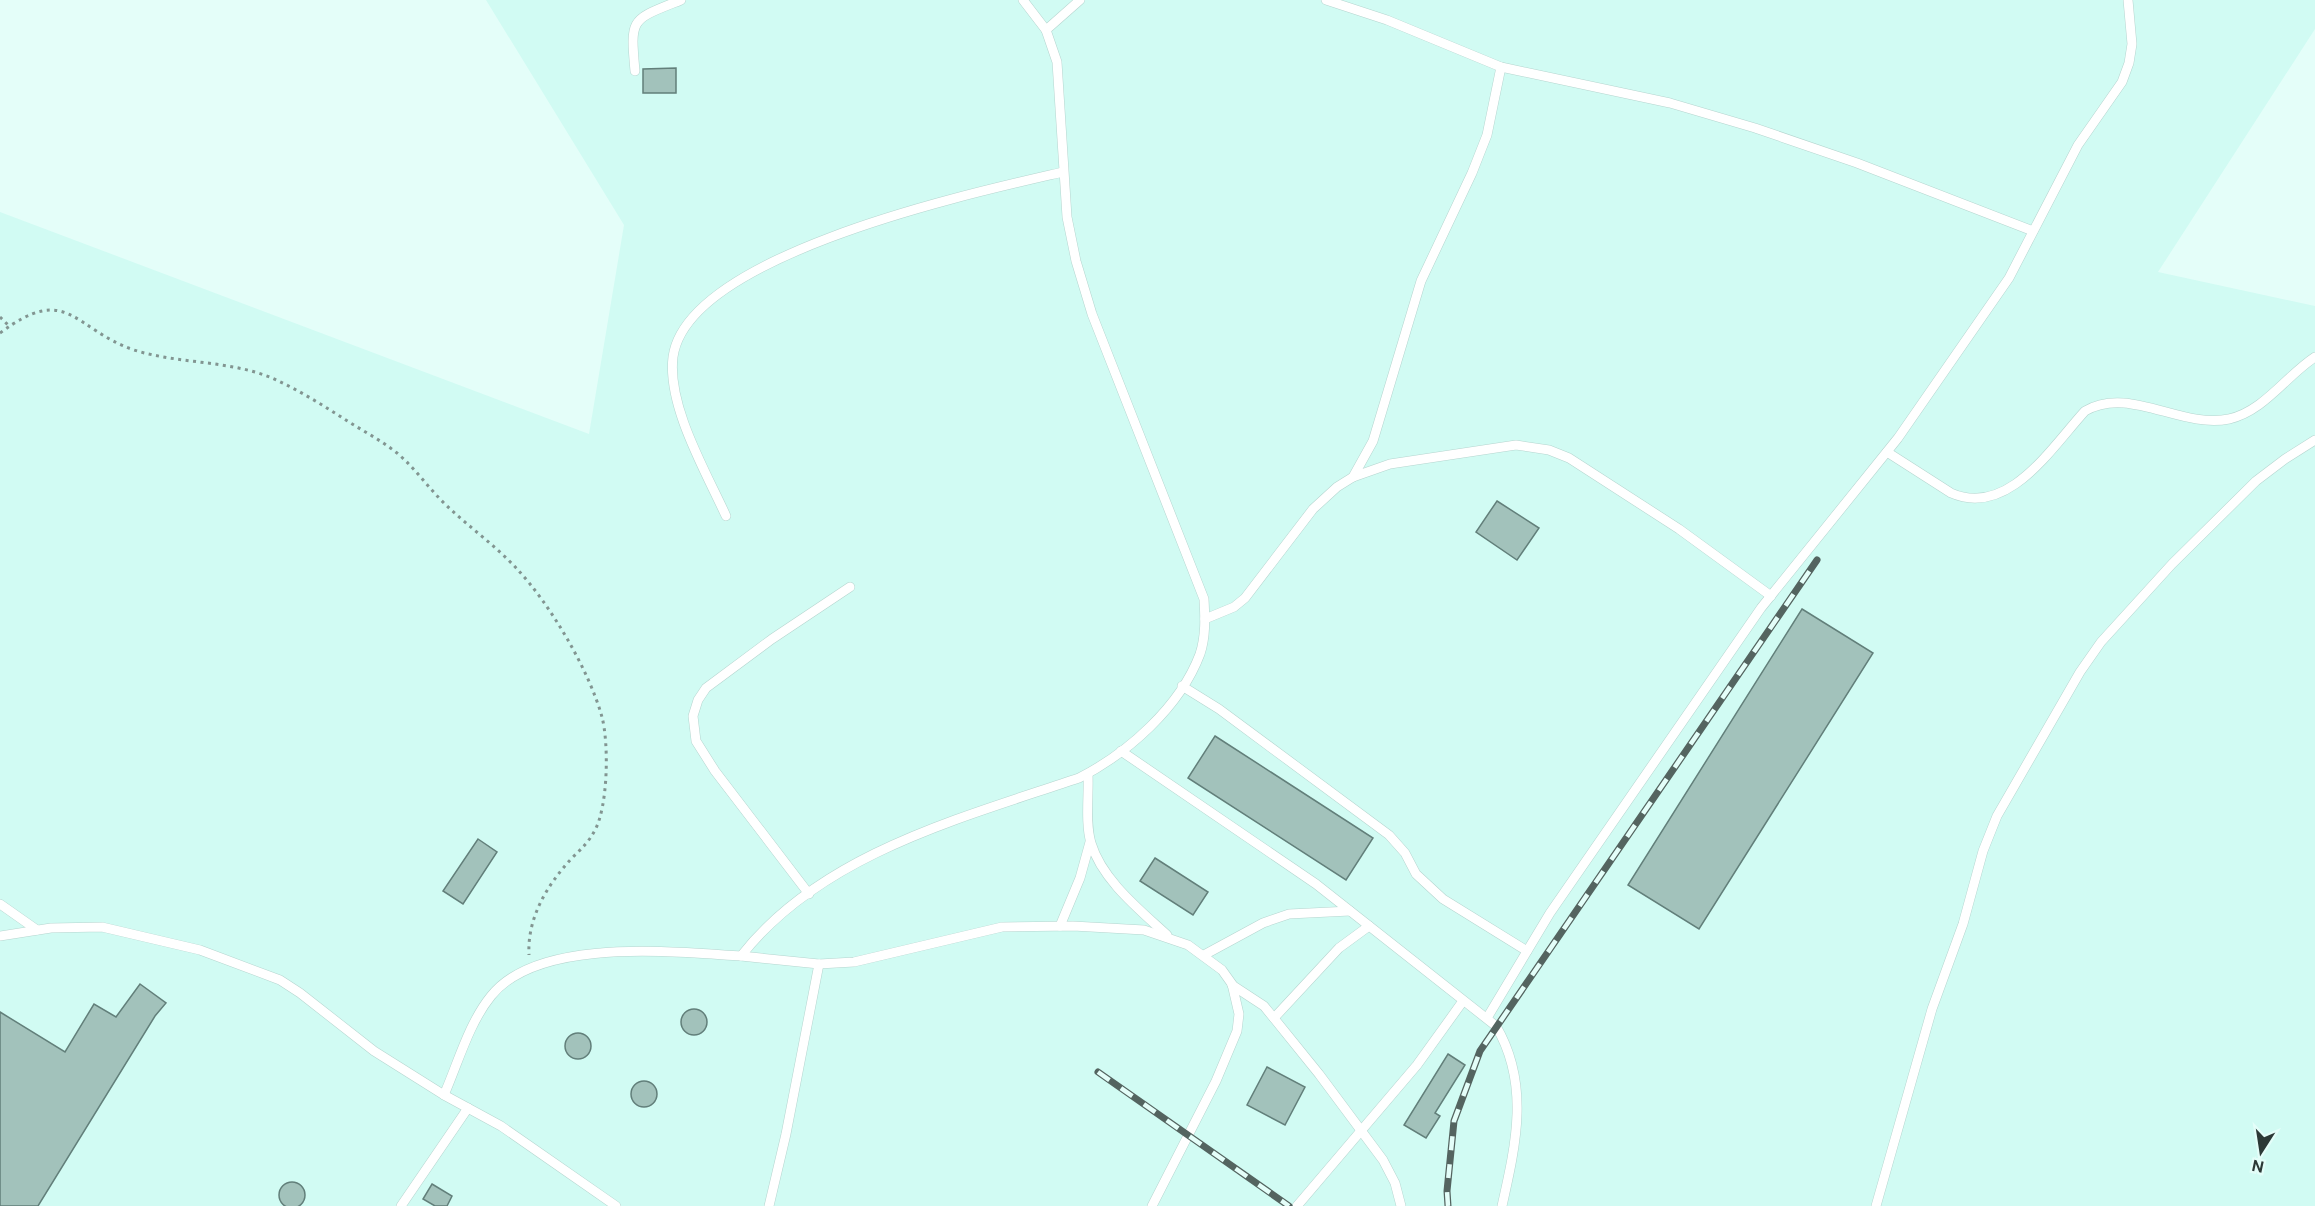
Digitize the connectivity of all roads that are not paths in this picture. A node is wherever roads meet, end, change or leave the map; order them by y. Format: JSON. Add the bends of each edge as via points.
{"nodes":[{"id":1,"x":681,"y":0,"type":"edge"},
{"id":2,"x":1023,"y":0,"type":"edge"},
{"id":3,"x":1080,"y":0,"type":"edge"},
{"id":4,"x":1326,"y":0,"type":"edge"},
{"id":5,"x":2128,"y":0,"type":"edge"},
{"id":6,"x":1046,"y":30,"type":"junction"},
{"id":7,"x":1501,"y":67,"type":"junction"},
{"id":8,"x":634,"y":71,"type":"dead end"},
{"id":9,"x":1063,"y":172,"type":"junction"},
{"id":10,"x":2033,"y":231,"type":"junction"},
{"id":11,"x":2315,"y":357,"type":"edge"},
{"id":12,"x":2315,"y":440,"type":"edge"},
{"id":13,"x":1887,"y":452,"type":"junction"},
{"id":14,"x":1353,"y":477,"type":"junction"},
{"id":15,"x":726,"y":516,"type":"dead end"},
{"id":16,"x":850,"y":587,"type":"dead end"},
{"id":17,"x":1771,"y":596,"type":"junction"},
{"id":18,"x":1205,"y":619,"type":"junction"},
{"id":19,"x":1182,"y":686,"type":"junction"},
{"id":20,"x":1121,"y":752,"type":"junction"},
{"id":21,"x":1088,"y":774,"type":"junction"},
{"id":22,"x":1090,"y":842,"type":"junction"},
{"id":23,"x":809,"y":894,"type":"junction"},
{"id":24,"x":0,"y":904,"type":"edge"},
{"id":25,"x":1350,"y":911,"type":"junction"},
{"id":26,"x":1060,"y":926,"type":"junction"},
{"id":27,"x":1369,"y":926,"type":"junction"},
{"id":28,"x":37,"y":930,"type":"junction"},
{"id":29,"x":0,"y":936,"type":"edge"},
{"id":30,"x":1167,"y":936,"type":"junction"},
{"id":31,"x":1527,"y":951,"type":"junction"},
{"id":32,"x":1204,"y":955,"type":"junction"},
{"id":33,"x":741,"y":956,"type":"junction"},
{"id":34,"x":819,"y":963,"type":"junction"},
{"id":35,"x":1232,"y":984,"type":"junction"},
{"id":36,"x":1463,"y":1000,"type":"junction"},
{"id":37,"x":1274,"y":1018,"type":"junction"},
{"id":38,"x":1487,"y":1018,"type":"junction"},
{"id":39,"x":444,"y":1095,"type":"junction"},
{"id":40,"x":468,"y":1108,"type":"junction"},
{"id":41,"x":1361,"y":1132,"type":"junction"},
{"id":42,"x":401,"y":1206,"type":"edge"},
{"id":43,"x":616,"y":1206,"type":"edge"},
{"id":44,"x":769,"y":1206,"type":"edge"},
{"id":45,"x":1152,"y":1206,"type":"edge"},
{"id":46,"x":1297,"y":1206,"type":"edge"},
{"id":47,"x":1401,"y":1206,"type":"edge"},
{"id":48,"x":1502,"y":1206,"type":"edge"},
{"id":49,"x":1876,"y":1206,"type":"edge"}],
"edges":[{"from":1,"to":8,"type":"lane","via":[[648,13],[634,25]]},
{"from":2,"to":6,"type":"lane"},
{"from":3,"to":6,"type":"lane"},
{"from":4,"to":7,"type":"lane","via":[[1406,27]]},
{"from":5,"to":10,"type":"lane","via":[[2132,44],[2122,82],[2078,145]]},
{"from":6,"to":9,"type":"lane","via":[[1057,62]]},
{"from":7,"to":10,"type":"lane","via":[[1670,103],[1755,128]]},
{"from":7,"to":14,"type":"lane","via":[[1487,135],[1421,281],[1373,441]]},
{"from":9,"to":15,"type":"lane","via":[[913,209],[798,248],[728,289],[687,324],[673,356],[678,400]]},
{"from":9,"to":18,"type":"lane","via":[[1067,217],[1092,314],[1189,557],[1204,598]]},
{"from":10,"to":13,"type":"lane","via":[[2009,278]]},
{"from":11,"to":13,"type":"lane","via":[[2249,411],[2230,418],[2191,419],[2112,402],[2096,404],[2028,473],[1988,499],[1969,499],[1951,493]]},
{"from":12,"to":49,"type":"lane","via":[[2256,481],[2101,642],[2003,805],[1983,851],[1963,924],[1929,1019]]},
{"from":13,"to":17,"type":"lane"},
{"from":14,"to":17,"type":"lane","via":[[1390,464],[1448,453],[1516,445],[1549,450],[1569,458],[1679,529]]},
{"from":14,"to":18,"type":"lane","via":[[1313,509],[1245,598]]},
{"from":16,"to":23,"type":"lane","via":[[706,688],[693,716],[696,741],[715,771]]},
{"from":17,"to":31,"type":"lane","via":[[1642,778]]},
{"from":18,"to":19,"type":"lane","via":[[1200,654]]},
{"from":19,"to":20,"type":"lane"},
{"from":19,"to":31,"type":"lane","via":[[1389,835],[1416,874],[1443,899]]},
{"from":20,"to":21,"type":"lane"},
{"from":20,"to":25,"type":"lane"},
{"from":21,"to":22,"type":"lane"},
{"from":21,"to":23,"type":"lane","via":[[875,852]]},
{"from":22,"to":26,"type":"lane"},
{"from":22,"to":30,"type":"lane","via":[[1119,888]]},
{"from":23,"to":33,"type":"lane","via":[[771,922]]},
{"from":24,"to":28,"type":"lane"},
{"from":25,"to":27,"type":"lane"},
{"from":25,"to":32,"type":"lane","via":[[1289,914],[1263,923]]},
{"from":26,"to":30,"type":"lane","via":[[1144,930]]},
{"from":26,"to":34,"type":"lane","via":[[1002,927],[886,957]]},
{"from":27,"to":36,"type":"lane"},
{"from":27,"to":37,"type":"lane","via":[[1339,948]]},
{"from":28,"to":29,"type":"lane"},
{"from":28,"to":39,"type":"lane","via":[[102,927],[200,950],[247,966],[300,993],[374,1051]]},
{"from":30,"to":32,"type":"lane"},
{"from":31,"to":38,"type":"lane"},
{"from":32,"to":35,"type":"lane"},
{"from":33,"to":34,"type":"lane"},
{"from":33,"to":39,"type":"lane","via":[[627,951],[529,966],[491,995],[479,1013]]},
{"from":34,"to":44,"type":"lane"},
{"from":35,"to":37,"type":"lane","via":[[1264,1006]]},
{"from":35,"to":45,"type":"lane","via":[[1239,1014],[1237,1031]]},
{"from":36,"to":38,"type":"lane"},
{"from":36,"to":41,"type":"lane","via":[[1417,1065]]},
{"from":37,"to":41,"type":"lane"},
{"from":38,"to":48,"type":"lane","via":[[1504,1040],[1517,1085],[1519,1112]]},
{"from":39,"to":40,"type":"lane"},
{"from":40,"to":42,"type":"lane"},
{"from":40,"to":43,"type":"lane","via":[[501,1126]]},
{"from":41,"to":46,"type":"lane"},
{"from":41,"to":47,"type":"lane","via":[[1383,1160]]}]}
